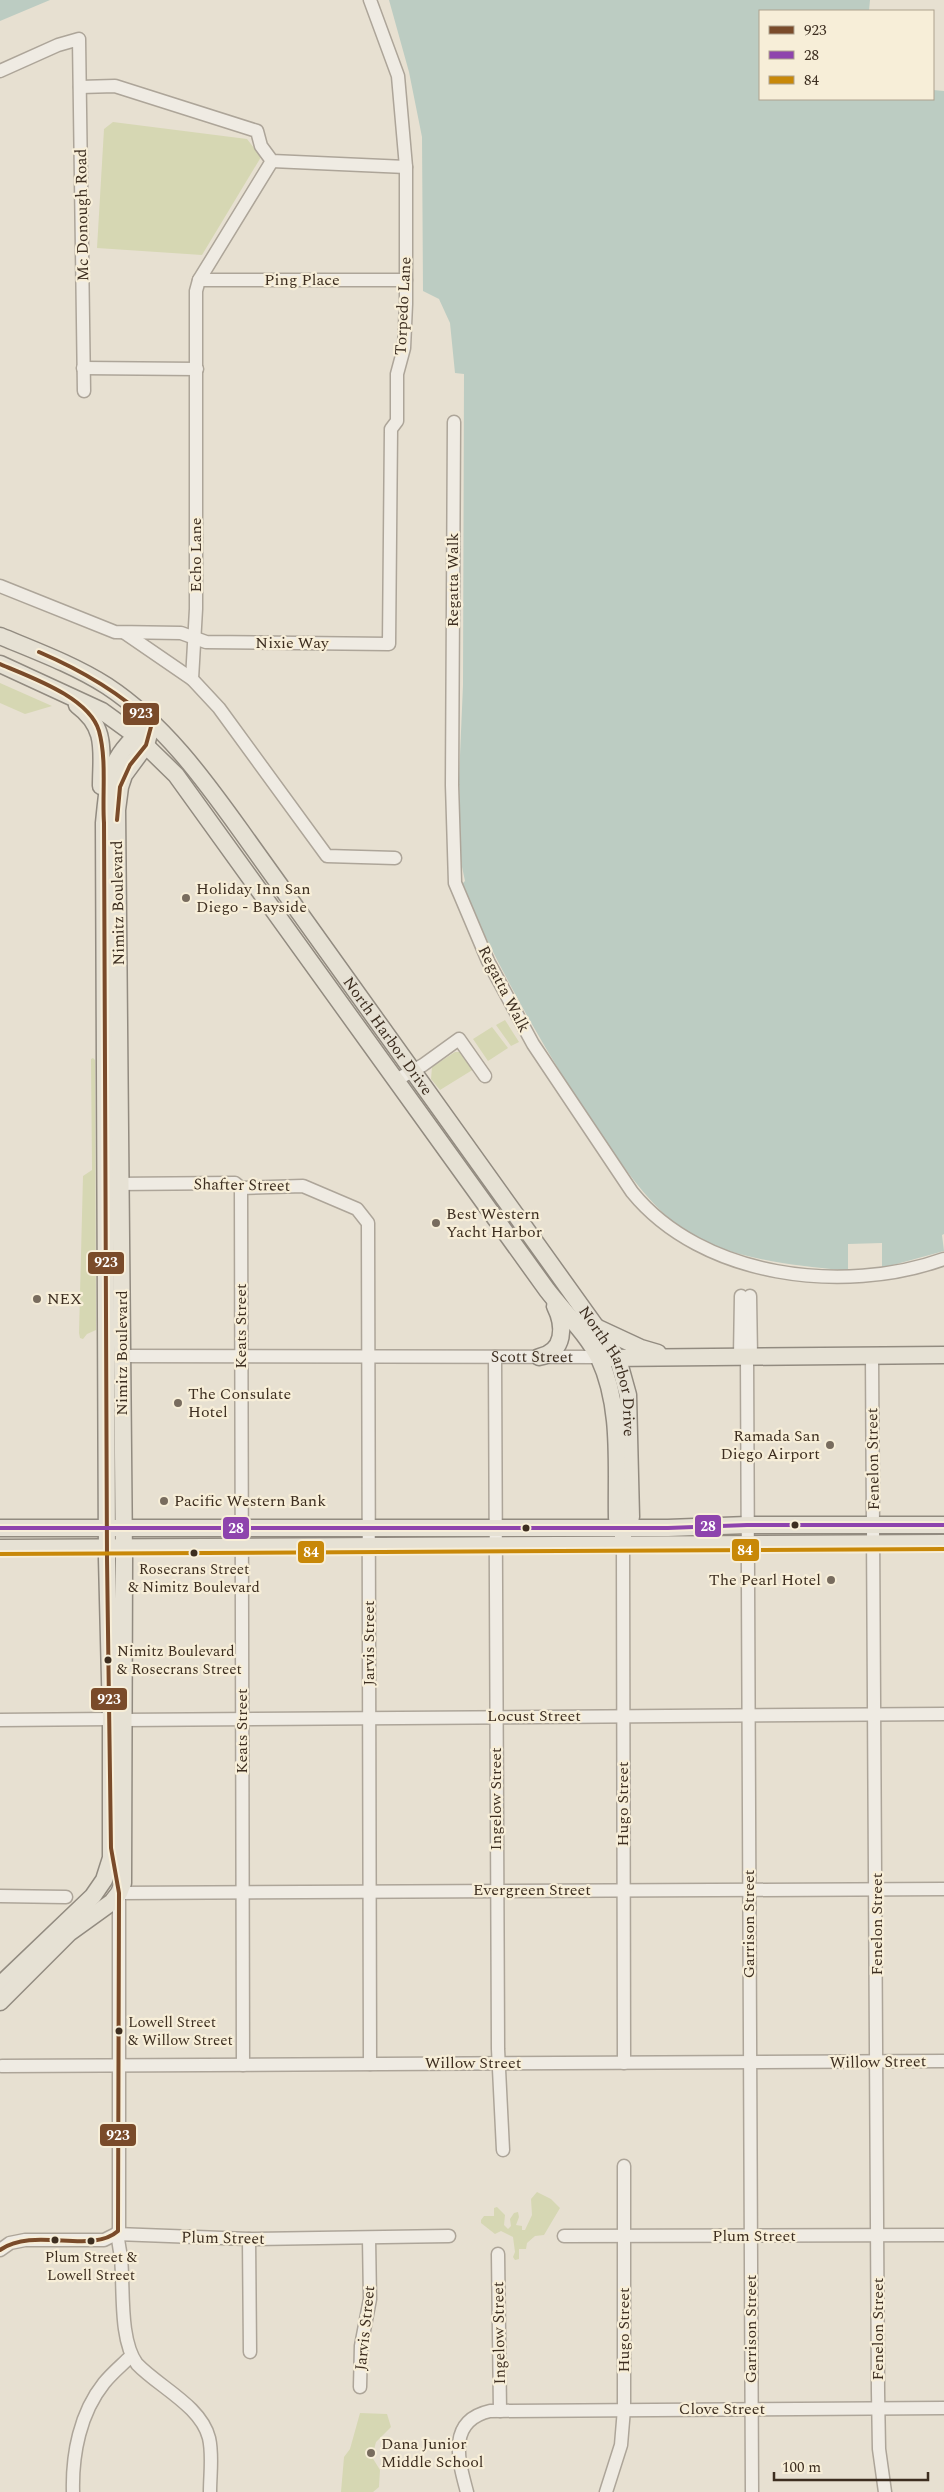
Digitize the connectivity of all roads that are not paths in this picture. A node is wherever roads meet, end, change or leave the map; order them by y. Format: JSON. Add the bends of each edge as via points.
{"nodes":[{"id":1,"x":370,"y":0,"type":"edge"},
{"id":2,"x":0,"y":71,"type":"edge"},
{"id":3,"x":80,"y":86,"type":"junction"},
{"id":4,"x":272,"y":162,"type":"junction"},
{"id":5,"x":406,"y":167,"type":"junction"},
{"id":6,"x":199,"y":280,"type":"junction"},
{"id":7,"x":406,"y":280,"type":"junction"},
{"id":8,"x":84,"y":368,"type":"junction"},
{"id":9,"x":197,"y":370,"type":"junction"},
{"id":10,"x":84,"y":391,"type":"dead end"},
{"id":11,"x":454,"y":422,"type":"dead end"},
{"id":12,"x":0,"y":586,"type":"edge"},
{"id":13,"x":120,"y":633,"type":"junction"},
{"id":14,"x":0,"y":636,"type":"edge"},
{"id":15,"x":195,"y":638,"type":"junction"},
{"id":16,"x":389,"y":644,"type":"joint"},
{"id":17,"x":0,"y":664,"type":"edge"},
{"id":18,"x":192,"y":679,"type":"junction"},
{"id":19,"x":58,"y":689,"type":"junction"},
{"id":20,"x":152,"y":723,"type":"junction"},
{"id":21,"x":141,"y":740,"type":"junction"},
{"id":22,"x":104,"y":823,"type":"junction"},
{"id":23,"x":395,"y":858,"type":"dead end"},
{"id":24,"x":412,"y":1071,"type":"junction"},
{"id":25,"x":486,"y":1076,"type":"dead end"},
{"id":26,"x":396,"y":1080,"type":"junction"},
{"id":27,"x":113,"y":1184,"type":"junction"},
{"id":28,"x":241,"y":1188,"type":"junction"},
{"id":29,"x":368,"y":1223,"type":"joint"},
{"id":30,"x":944,"y":1259,"type":"edge"},
{"id":31,"x":548,"y":1290,"type":"junction"},
{"id":32,"x":746,"y":1296,"type":"dead end"},
{"id":33,"x":596,"y":1327,"type":"junction"},
{"id":34,"x":872,"y":1355,"type":"junction"},
{"id":35,"x":944,"y":1355,"type":"edge"},
{"id":36,"x":121,"y":1356,"type":"junction"},
{"id":37,"x":241,"y":1356,"type":"junction"},
{"id":38,"x":367,"y":1356,"type":"junction"},
{"id":39,"x":746,"y":1356,"type":"junction"},
{"id":40,"x":495,"y":1357,"type":"junction"},
{"id":41,"x":539,"y":1357,"type":"junction"},
{"id":42,"x":598,"y":1357,"type":"junction"},
{"id":43,"x":680,"y":1357,"type":"junction"},
{"id":44,"x":618,"y":1359,"type":"junction"},
{"id":45,"x":747,"y":1525,"type":"junction"},
{"id":46,"x":874,"y":1525,"type":"junction"},
{"id":47,"x":944,"y":1525,"type":"edge"},
{"id":48,"x":623,"y":1526,"type":"junction"},
{"id":49,"x":368,"y":1527,"type":"junction"},
{"id":50,"x":494,"y":1527,"type":"junction"},
{"id":51,"x":0,"y":1528,"type":"edge"},
{"id":52,"x":116,"y":1528,"type":"junction"},
{"id":53,"x":242,"y":1528,"type":"junction"},
{"id":54,"x":874,"y":1543,"type":"junction"},
{"id":55,"x":944,"y":1543,"type":"edge"},
{"id":56,"x":623,"y":1544,"type":"junction"},
{"id":57,"x":748,"y":1544,"type":"junction"},
{"id":58,"x":368,"y":1545,"type":"junction"},
{"id":59,"x":495,"y":1545,"type":"junction"},
{"id":60,"x":242,"y":1546,"type":"junction"},
{"id":61,"x":107,"y":1547,"type":"junction"},
{"id":62,"x":124,"y":1547,"type":"junction"},
{"id":63,"x":0,"y":1548,"type":"edge"},
{"id":64,"x":874,"y":1714,"type":"junction"},
{"id":65,"x":944,"y":1714,"type":"edge"},
{"id":66,"x":748,"y":1715,"type":"junction"},
{"id":67,"x":496,"y":1716,"type":"junction"},
{"id":68,"x":622,"y":1716,"type":"junction"},
{"id":69,"x":368,"y":1717,"type":"junction"},
{"id":70,"x":117,"y":1719,"type":"junction"},
{"id":71,"x":0,"y":1720,"type":"edge"},
{"id":72,"x":242,"y":1720,"type":"junction"},
{"id":73,"x":111,"y":1848,"type":"junction"},
{"id":74,"x":876,"y":1889,"type":"junction"},
{"id":75,"x":944,"y":1889,"type":"edge"},
{"id":76,"x":496,"y":1890,"type":"junction"},
{"id":77,"x":624,"y":1890,"type":"junction"},
{"id":78,"x":749,"y":1890,"type":"junction"},
{"id":79,"x":242,"y":1891,"type":"junction"},
{"id":80,"x":369,"y":1891,"type":"junction"},
{"id":81,"x":119,"y":1892,"type":"junction"},
{"id":82,"x":0,"y":1896,"type":"edge"},
{"id":83,"x":66,"y":1897,"type":"dead end"},
{"id":84,"x":0,"y":1985,"type":"edge"},
{"id":85,"x":0,"y":2002,"type":"edge"},
{"id":86,"x":944,"y":2061,"type":"edge"},
{"id":87,"x":878,"y":2062,"type":"junction"},
{"id":88,"x":498,"y":2063,"type":"junction"},
{"id":89,"x":624,"y":2063,"type":"junction"},
{"id":90,"x":750,"y":2063,"type":"junction"},
{"id":91,"x":370,"y":2064,"type":"junction"},
{"id":92,"x":242,"y":2065,"type":"junction"},
{"id":93,"x":2,"y":2066,"type":"dead end"},
{"id":94,"x":117,"y":2066,"type":"junction"},
{"id":95,"x":503,"y":2150,"type":"dead end"},
{"id":96,"x":624,"y":2166,"type":"dead end"},
{"id":97,"x":116,"y":2234,"type":"junction"},
{"id":98,"x":944,"y":2235,"type":"edge"},
{"id":99,"x":449,"y":2236,"type":"dead end"},
{"id":100,"x":564,"y":2236,"type":"dead end"},
{"id":101,"x":750,"y":2236,"type":"junction"},
{"id":102,"x":877,"y":2236,"type":"junction"},
{"id":103,"x":624,"y":2237,"type":"junction"},
{"id":104,"x":369,"y":2238,"type":"junction"},
{"id":105,"x":249,"y":2239,"type":"junction"},
{"id":106,"x":0,"y":2249,"type":"edge"},
{"id":107,"x":498,"y":2254,"type":"dead end"},
{"id":108,"x":250,"y":2352,"type":"dead end"},
{"id":109,"x":131,"y":2356,"type":"junction"},
{"id":110,"x":360,"y":2387,"type":"dead end"},
{"id":111,"x":878,"y":2408,"type":"junction"},
{"id":112,"x":944,"y":2408,"type":"edge"},
{"id":113,"x":624,"y":2409,"type":"junction"},
{"id":114,"x":752,"y":2410,"type":"junction"},
{"id":115,"x":500,"y":2411,"type":"junction"},
{"id":116,"x":73,"y":2492,"type":"edge"},
{"id":117,"x":210,"y":2492,"type":"edge"},
{"id":118,"x":467,"y":2492,"type":"edge"},
{"id":119,"x":606,"y":2492,"type":"edge"},
{"id":120,"x":752,"y":2492,"type":"edge"},
{"id":121,"x":885,"y":2492,"type":"edge"}],
"edges":[{"from":1,"to":5,"type":"street","name":"Torpedo Lane","via":[[398,76]]},
{"from":2,"to":3,"type":"street","name":"Mc Donough Road","via":[[79,39]]},
{"from":3,"to":4,"type":"street","via":[[115,86],[257,131],[261,146]]},
{"from":3,"to":8,"type":"street","name":"Mc Donough Road"},
{"from":4,"to":5,"type":"street"},
{"from":4,"to":6,"type":"street","name":"Echo Lane"},
{"from":5,"to":7,"type":"street","name":"Torpedo Lane"},
{"from":6,"to":7,"type":"street","name":"Ping Place"},
{"from":6,"to":9,"type":"street","name":"Echo Lane","via":[[195,310]]},
{"from":7,"to":16,"type":"street","name":"Torpedo Lane","via":[[404,348],[396,374],[397,421],[391,428]]},
{"from":8,"to":9,"type":"street"},
{"from":8,"to":10,"type":"street","name":"Mc Donough Road"},
{"from":9,"to":15,"type":"street","name":"Echo Lane"},
{"from":11,"to":30,"type":"street","name":"Regatta Walk","via":[[452,785],[455,883],[488,961],[533,1044],[632,1192],[645,1208],[692,1243],[734,1261],[815,1276],[892,1273]]},
{"from":12,"to":13,"type":"street"},
{"from":13,"to":15,"type":"street","name":"Nixie Way","via":[[181,633]]},
{"from":13,"to":18,"type":"street"},
{"from":14,"to":20,"type":"main road","name":"North Harbor Drive","via":[[96,680],[131,703]]},
{"from":15,"to":16,"type":"street","name":"Nixie Way","via":[[206,642]]},
{"from":15,"to":18,"type":"street","name":"Echo Lane"},
{"from":17,"to":19,"type":"main road","name":"North Harbor Drive"},
{"from":18,"to":23,"type":"street","via":[[220,708],[327,856]]},
{"from":19,"to":21,"type":"main road","name":"North Harbor Drive","via":[[102,711]]},
{"from":19,"to":22,"type":"main road","via":[[89,714],[99,728]]},
{"from":20,"to":21,"type":"main road","name":"Nimitz Boulevard"},
{"from":20,"to":24,"type":"main road","name":"North Harbor Drive","via":[[204,780]]},
{"from":21,"to":22,"type":"main road","name":"Nimitz Boulevard","via":[[120,754],[111,772]]},
{"from":21,"to":26,"type":"main road","name":"North Harbor Drive","via":[[192,796]]},
{"from":21,"to":27,"type":"main road","name":"Nimitz Boulevard","via":[[120,787],[117,810]]},
{"from":22,"to":27,"type":"main road","name":"Nimitz Boulevard"},
{"from":24,"to":25,"type":"street","via":[[459,1039]]},
{"from":24,"to":26,"type":"street"},
{"from":24,"to":33,"type":"main road","name":"North Harbor Drive"},
{"from":26,"to":31,"type":"main road","name":"North Harbor Drive"},
{"from":27,"to":28,"type":"street","name":"Shafter Street","via":[[235,1183]]},
{"from":27,"to":36,"type":"main road","name":"Nimitz Boulevard"},
{"from":27,"to":52,"type":"main road","name":"Nimitz Boulevard"},
{"from":28,"to":29,"type":"street","name":"Shafter Street","via":[[303,1186],[357,1209]]},
{"from":28,"to":37,"type":"street","name":"Keats Street"},
{"from":29,"to":38,"type":"street","name":"Jarvis Street"},
{"from":31,"to":41,"type":"main road","via":[[561,1320],[562,1335],[555,1349]]},
{"from":31,"to":42,"type":"main road","name":"North Harbor Drive"},
{"from":32,"to":39,"type":"street","name":"Garrison Street"},
{"from":33,"to":43,"type":"main road","via":[[641,1348]]},
{"from":33,"to":44,"type":"main road","name":"North Harbor Drive"},
{"from":34,"to":35,"type":"main road","name":"Scott Street"},
{"from":34,"to":39,"type":"main road","name":"Scott Street"},
{"from":34,"to":46,"type":"street","name":"Fenelon Street"},
{"from":36,"to":37,"type":"street","name":"Scott Street"},
{"from":36,"to":52,"type":"main road","name":"Nimitz Boulevard"},
{"from":37,"to":38,"type":"street","name":"Scott Street"},
{"from":37,"to":53,"type":"street","name":"Keats Street"},
{"from":38,"to":40,"type":"street","name":"Scott Street"},
{"from":38,"to":49,"type":"street","name":"Jarvis Street"},
{"from":39,"to":43,"type":"main road","name":"Scott Street"},
{"from":39,"to":45,"type":"street","name":"Garrison Street"},
{"from":40,"to":41,"type":"street","name":"Scott Street"},
{"from":40,"to":50,"type":"street","name":"Ingelow Street"},
{"from":41,"to":42,"type":"street","name":"Scott Street"},
{"from":42,"to":44,"type":"main road","name":"Scott Street"},
{"from":42,"to":48,"type":"main road","name":"North Harbor Drive","via":[[614,1419],[617,1518]]},
{"from":43,"to":44,"type":"main road","name":"Scott Street"},
{"from":44,"to":48,"type":"main road","name":"North Harbor Drive","via":[[628,1395],[631,1438],[631,1517]]},
{"from":45,"to":46,"type":"main road"},
{"from":45,"to":48,"type":"main road"},
{"from":45,"to":57,"type":"street","name":"Garrison Street"},
{"from":46,"to":47,"type":"main road"},
{"from":46,"to":54,"type":"street","name":"Fenelon Street"},
{"from":48,"to":50,"type":"main road"},
{"from":48,"to":56,"type":"main road","name":"North Harbor Drive"},
{"from":49,"to":50,"type":"main road"},
{"from":49,"to":53,"type":"main road"},
{"from":49,"to":58,"type":"street","name":"Jarvis Street"},
{"from":50,"to":59,"type":"street","name":"Ingelow Street"},
{"from":51,"to":52,"type":"main road"},
{"from":52,"to":53,"type":"main road"},
{"from":52,"to":61,"type":"main road","name":"Nimitz Boulevard"},
{"from":52,"to":62,"type":"main road","name":"Nimitz Boulevard"},
{"from":53,"to":60,"type":"street","name":"Keats Street"},
{"from":54,"to":55,"type":"main road"},
{"from":54,"to":57,"type":"main road"},
{"from":54,"to":64,"type":"street","name":"Fenelon Street"},
{"from":56,"to":57,"type":"main road"},
{"from":56,"to":59,"type":"main road"},
{"from":56,"to":68,"type":"street","name":"Hugo Street"},
{"from":57,"to":66,"type":"street","name":"Garrison Street"},
{"from":58,"to":59,"type":"main road"},
{"from":58,"to":60,"type":"main road"},
{"from":58,"to":69,"type":"street","name":"Jarvis Street"},
{"from":59,"to":67,"type":"street","name":"Ingelow Street"},
{"from":60,"to":62,"type":"main road"},
{"from":60,"to":72,"type":"street","name":"Keats Street"},
{"from":61,"to":62,"type":"main road"},
{"from":61,"to":63,"type":"main road"},
{"from":61,"to":70,"type":"main road","name":"Nimitz Boulevard"},
{"from":62,"to":70,"type":"main road","name":"Nimitz Boulevard"},
{"from":64,"to":65,"type":"street","name":"Locust Street"},
{"from":64,"to":66,"type":"street","name":"Locust Street"},
{"from":64,"to":74,"type":"street","name":"Fenelon Street"},
{"from":66,"to":68,"type":"street","name":"Locust Street"},
{"from":66,"to":78,"type":"street","name":"Garrison Street"},
{"from":67,"to":68,"type":"street","name":"Locust Street"},
{"from":67,"to":69,"type":"street","name":"Locust Street"},
{"from":67,"to":76,"type":"street","name":"Ingelow Street"},
{"from":68,"to":77,"type":"street","name":"Hugo Street"},
{"from":69,"to":72,"type":"street","name":"Locust Street"},
{"from":69,"to":80,"type":"street","name":"Jarvis Street"},
{"from":70,"to":71,"type":"street","name":"Locust Street"},
{"from":70,"to":72,"type":"street","name":"Locust Street"},
{"from":70,"to":73,"type":"main road","name":"Nimitz Boulevard"},
{"from":70,"to":81,"type":"main road","name":"Nimitz Boulevard","via":[[125,1851],[123,1883]]},
{"from":72,"to":79,"type":"street","name":"Keats Street"},
{"from":73,"to":81,"type":"main road"},
{"from":73,"to":84,"type":"main road","name":"Nimitz Boulevard","via":[[107,1872],[93,1896]]},
{"from":74,"to":75,"type":"street","name":"Evergreen Street"},
{"from":74,"to":78,"type":"street","name":"Evergreen Street"},
{"from":74,"to":87,"type":"street","name":"Fenelon Street"},
{"from":76,"to":77,"type":"street","name":"Evergreen Street"},
{"from":76,"to":80,"type":"street","name":"Evergreen Street"},
{"from":76,"to":88,"type":"street","name":"Ingelow Street"},
{"from":77,"to":78,"type":"street","name":"Evergreen Street"},
{"from":77,"to":89,"type":"street","name":"Hugo Street"},
{"from":78,"to":90,"type":"street","name":"Garrison Street"},
{"from":79,"to":80,"type":"street","name":"Evergreen Street"},
{"from":79,"to":81,"type":"street","name":"Evergreen Street"},
{"from":79,"to":92,"type":"street","name":"Keats Street"},
{"from":80,"to":91,"type":"street","name":"Jarvis Street"},
{"from":81,"to":85,"type":"main road","via":[[107,1906],[63,1939]]},
{"from":81,"to":94,"type":"street"},
{"from":82,"to":83,"type":"street"},
{"from":86,"to":87,"type":"street","name":"Willow Street"},
{"from":87,"to":90,"type":"street","name":"Willow Street"},
{"from":87,"to":102,"type":"street","name":"Fenelon Street"},
{"from":88,"to":89,"type":"street","name":"Willow Street"},
{"from":88,"to":91,"type":"street","name":"Willow Street"},
{"from":88,"to":95,"type":"street","name":"Ingelow Street"},
{"from":89,"to":90,"type":"street","name":"Willow Street"},
{"from":90,"to":101,"type":"street","name":"Garrison Street"},
{"from":91,"to":92,"type":"street","name":"Willow Street"},
{"from":92,"to":94,"type":"street","name":"Willow Street"},
{"from":93,"to":94,"type":"street","name":"Willow Street"},
{"from":94,"to":97,"type":"street","via":[[119,2228]]},
{"from":96,"to":103,"type":"street","name":"Hugo Street"},
{"from":97,"to":105,"type":"street","name":"Plum Street"},
{"from":97,"to":106,"type":"street","name":"Plum Street","via":[[104,2240],[21,2240]]},
{"from":97,"to":109,"type":"street"},
{"from":98,"to":102,"type":"street","name":"Plum Street"},
{"from":99,"to":104,"type":"street","name":"Plum Street"},
{"from":100,"to":103,"type":"street","name":"Plum Street"},
{"from":101,"to":102,"type":"street","name":"Plum Street"},
{"from":101,"to":103,"type":"street","name":"Plum Street"},
{"from":101,"to":114,"type":"street","name":"Garrison Street"},
{"from":102,"to":111,"type":"street","name":"Fenelon Street"},
{"from":103,"to":113,"type":"street","name":"Hugo Street"},
{"from":104,"to":105,"type":"street","name":"Plum Street"},
{"from":104,"to":110,"type":"street","name":"Jarvis Street","via":[[370,2299],[361,2346]]},
{"from":105,"to":108,"type":"street"},
{"from":107,"to":115,"type":"street","name":"Ingelow Street"},
{"from":109,"to":116,"type":"street","via":[[105,2381],[89,2410],[75,2451]]},
{"from":109,"to":117,"type":"street","via":[[146,2373],[191,2409],[204,2425],[210,2448]]},
{"from":111,"to":112,"type":"street","name":"Clove Street"},
{"from":111,"to":114,"type":"street","name":"Clove Street"},
{"from":111,"to":121,"type":"street","name":"Fenelon Street","via":[[880,2465]]},
{"from":113,"to":114,"type":"street","name":"Clove Street"},
{"from":113,"to":115,"type":"street","name":"Clove Street"},
{"from":113,"to":119,"type":"street","name":"Hugo Street","via":[[620,2445]]},
{"from":114,"to":120,"type":"street","name":"Garrison Street"},
{"from":115,"to":118,"type":"street","name":"Clove Street","via":[[485,2412],[475,2417],[459,2439],[458,2455]]}]}
